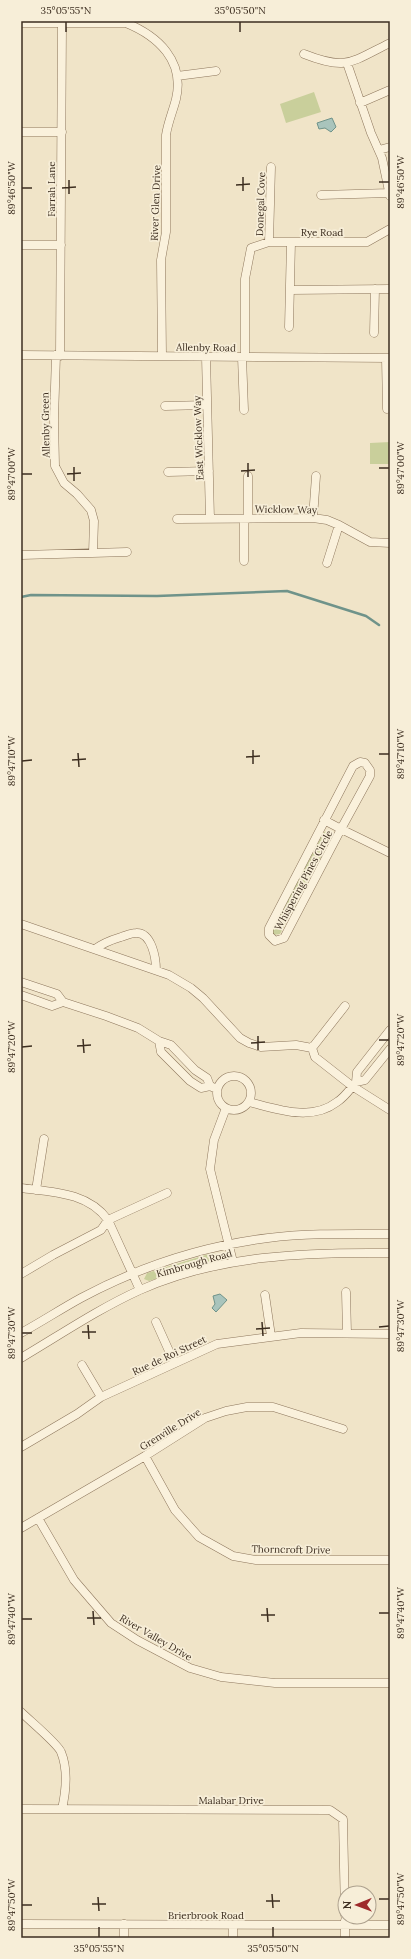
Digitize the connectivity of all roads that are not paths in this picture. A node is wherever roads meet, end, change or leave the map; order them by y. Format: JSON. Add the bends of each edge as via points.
{"nodes":[{"id":1,"x":21,"y":23,"type":"edge"},
{"id":2,"x":62,"y":23,"type":"junction"},
{"id":3,"x":390,"y":43,"type":"edge"},
{"id":4,"x":304,"y":54,"type":"dead end"},
{"id":5,"x":347,"y":64,"type":"junction"},
{"id":6,"x":216,"y":70,"type":"dead end"},
{"id":7,"x":177,"y":76,"type":"junction"},
{"id":8,"x":390,"y":90,"type":"edge"},
{"id":9,"x":360,"y":103,"type":"junction"},
{"id":10,"x":21,"y":132,"type":"edge"},
{"id":11,"x":62,"y":132,"type":"junction"},
{"id":12,"x":390,"y":148,"type":"edge"},
{"id":13,"x":379,"y":150,"type":"junction"},
{"id":14,"x":271,"y":167,"type":"dead end"},
{"id":15,"x":389,"y":192,"type":"edge"},
{"id":16,"x":321,"y":195,"type":"dead end"},
{"id":17,"x":390,"y":229,"type":"edge"},
{"id":18,"x":269,"y":242,"type":"junction"},
{"id":19,"x":291,"y":242,"type":"junction"},
{"id":20,"x":21,"y":245,"type":"edge"},
{"id":21,"x":61,"y":246,"type":"junction"},
{"id":22,"x":375,"y":289,"type":"junction"},
{"id":23,"x":390,"y":289,"type":"edge"},
{"id":24,"x":290,"y":290,"type":"junction"},
{"id":25,"x":289,"y":327,"type":"dead end"},
{"id":26,"x":374,"y":333,"type":"dead end"},
{"id":27,"x":21,"y":355,"type":"edge"},
{"id":28,"x":58,"y":356,"type":"junction"},
{"id":29,"x":162,"y":356,"type":"junction"},
{"id":30,"x":206,"y":357,"type":"junction"},
{"id":31,"x":244,"y":357,"type":"junction"},
{"id":32,"x":388,"y":358,"type":"edge"},
{"id":33,"x":207,"y":404,"type":"junction"},
{"id":34,"x":165,"y":406,"type":"dead end"},
{"id":35,"x":387,"y":409,"type":"dead end"},
{"id":36,"x":244,"y":410,"type":"dead end"},
{"id":37,"x":209,"y":471,"type":"junction"},
{"id":38,"x":168,"y":472,"type":"dead end"},
{"id":39,"x":248,"y":476,"type":"dead end"},
{"id":40,"x":316,"y":476,"type":"dead end"},
{"id":41,"x":313,"y":518,"type":"junction"},
{"id":42,"x":177,"y":519,"type":"dead end"},
{"id":43,"x":210,"y":519,"type":"junction"},
{"id":44,"x":246,"y":519,"type":"junction"},
{"id":45,"x":340,"y":525,"type":"junction"},
{"id":46,"x":390,"y":543,"type":"edge"},
{"id":47,"x":127,"y":552,"type":"dead end"},
{"id":48,"x":93,"y":553,"type":"junction"},
{"id":49,"x":22,"y":555,"type":"edge"},
{"id":50,"x":244,"y":561,"type":"dead end"},
{"id":51,"x":327,"y":563,"type":"dead end"},
{"id":52,"x":324,"y":820,"type":"junction"},
{"id":53,"x":341,"y":829,"type":"junction"},
{"id":54,"x":390,"y":853,"type":"edge"},
{"id":55,"x":21,"y":924,"type":"edge"},
{"id":56,"x":95,"y":949,"type":"junction"},
{"id":57,"x":156,"y":970,"type":"junction"},
{"id":58,"x":21,"y":982,"type":"edge"},
{"id":59,"x":21,"y":995,"type":"edge"},
{"id":60,"x":63,"y":1002,"type":"junction"},
{"id":61,"x":344,"y":1006,"type":"dead end"},
{"id":62,"x":390,"y":1030,"type":"edge"},
{"id":63,"x":160,"y":1041,"type":"junction"},
{"id":64,"x":312,"y":1048,"type":"junction"},
{"id":65,"x":390,"y":1049,"type":"edge"},
{"id":66,"x":194,"y":1069,"type":"junction"},
{"id":67,"x":186,"y":1078,"type":"junction"},
{"id":68,"x":354,"y":1084,"type":"junction"},
{"id":69,"x":214,"y":1088,"type":"junction"},
{"id":70,"x":249,"y":1102,"type":"junction"},
{"id":71,"x":226,"y":1108,"type":"junction"},
{"id":72,"x":390,"y":1110,"type":"edge"},
{"id":73,"x":44,"y":1139,"type":"dead end"},
{"id":74,"x":21,"y":1188,"type":"edge"},
{"id":75,"x":36,"y":1190,"type":"junction"},
{"id":76,"x":167,"y":1193,"type":"dead end"},
{"id":77,"x":108,"y":1220,"type":"junction"},
{"id":78,"x":390,"y":1234,"type":"edge"},
{"id":79,"x":229,"y":1244,"type":"junction"},
{"id":80,"x":390,"y":1253,"type":"edge"},
{"id":81,"x":233,"y":1262,"type":"junction"},
{"id":82,"x":21,"y":1274,"type":"edge"},
{"id":83,"x":133,"y":1274,"type":"junction"},
{"id":84,"x":140,"y":1290,"type":"junction"},
{"id":85,"x":346,"y":1292,"type":"dead end"},
{"id":86,"x":265,"y":1295,"type":"dead end"},
{"id":87,"x":156,"y":1322,"type":"dead end"},
{"id":88,"x":21,"y":1333,"type":"edge"},
{"id":89,"x":347,"y":1333,"type":"junction"},
{"id":90,"x":390,"y":1334,"type":"edge"},
{"id":91,"x":271,"y":1336,"type":"junction"},
{"id":92,"x":21,"y":1358,"type":"edge"},
{"id":93,"x":174,"y":1362,"type":"junction"},
{"id":94,"x":82,"y":1365,"type":"dead end"},
{"id":95,"x":101,"y":1397,"type":"junction"},
{"id":96,"x":343,"y":1429,"type":"dead end"},
{"id":97,"x":21,"y":1447,"type":"edge"},
{"id":98,"x":145,"y":1456,"type":"junction"},
{"id":99,"x":38,"y":1518,"type":"junction"},
{"id":100,"x":21,"y":1528,"type":"edge"},
{"id":101,"x":390,"y":1560,"type":"edge"},
{"id":102,"x":390,"y":1683,"type":"edge"},
{"id":103,"x":21,"y":1712,"type":"edge"},
{"id":104,"x":21,"y":1809,"type":"edge"},
{"id":105,"x":62,"y":1809,"type":"junction"},
{"id":106,"x":344,"y":1885,"type":"edge"},
{"id":107,"x":337,"y":1919,"type":"edge"},
{"id":108,"x":377,"y":1923,"type":"edge"},
{"id":109,"x":21,"y":1924,"type":"edge"},
{"id":110,"x":124,"y":1924,"type":"junction"},
{"id":111,"x":233,"y":1925,"type":"junction"},
{"id":112,"x":345,"y":1925,"type":"edge"},
{"id":113,"x":390,"y":1925,"type":"edge"},
{"id":114,"x":124,"y":1938,"type":"edge"},
{"id":115,"x":233,"y":1938,"type":"edge"},
{"id":116,"x":345,"y":1938,"type":"edge"}],
"edges":[{"from":1,"to":2,"type":"street","name":"River Glen Drive"},
{"from":2,"to":7,"type":"street","name":"River Glen Drive","via":[[126,23],[152,36],[168,54]]},
{"from":2,"to":11,"type":"street","name":"Farrah Lane"},
{"from":3,"to":5,"type":"street"},
{"from":4,"to":5,"type":"street","via":[[325,62]]},
{"from":5,"to":9,"type":"street"},
{"from":6,"to":7,"type":"street"},
{"from":7,"to":29,"type":"street","name":"River Glen Drive","via":[[176,98],[166,135],[166,232],[161,260]]},
{"from":8,"to":9,"type":"street"},
{"from":9,"to":13,"type":"street"},
{"from":10,"to":11,"type":"street"},
{"from":11,"to":21,"type":"street","name":"Farrah Lane"},
{"from":12,"to":13,"type":"street"},
{"from":13,"to":15,"type":"street"},
{"from":14,"to":18,"type":"street","name":"Donegal Cove"},
{"from":15,"to":16,"type":"street"},
{"from":17,"to":19,"type":"street","name":"Rye Road","via":[[367,242]]},
{"from":18,"to":19,"type":"street","name":"Rye Road"},
{"from":18,"to":31,"type":"street","name":"Rye Road","via":[[251,248],[245,279]]},
{"from":19,"to":24,"type":"street"},
{"from":20,"to":21,"type":"street"},
{"from":21,"to":28,"type":"street","name":"Farrah Lane"},
{"from":22,"to":23,"type":"street"},
{"from":22,"to":24,"type":"street"},
{"from":22,"to":26,"type":"street"},
{"from":24,"to":25,"type":"street"},
{"from":27,"to":28,"type":"street","name":"Allenby Road"},
{"from":28,"to":29,"type":"street","name":"Allenby Road"},
{"from":28,"to":48,"type":"street","name":"Allenby Green","via":[[54,418],[55,466],[64,483],[91,510],[94,521]]},
{"from":29,"to":30,"type":"street","name":"Allenby Road"},
{"from":30,"to":31,"type":"street","name":"Allenby Road"},
{"from":30,"to":33,"type":"street","name":"East Wicklow Way"},
{"from":31,"to":32,"type":"street","name":"Allenby Road"},
{"from":31,"to":36,"type":"street"},
{"from":32,"to":35,"type":"street"},
{"from":33,"to":34,"type":"street"},
{"from":33,"to":37,"type":"street","name":"East Wicklow Way"},
{"from":37,"to":38,"type":"street"},
{"from":37,"to":43,"type":"street","name":"East Wicklow Way"},
{"from":39,"to":44,"type":"street"},
{"from":40,"to":41,"type":"street"},
{"from":41,"to":44,"type":"street","name":"Wicklow Way"},
{"from":41,"to":45,"type":"street","name":"Wicklow Way"},
{"from":42,"to":43,"type":"street","name":"Wicklow Way"},
{"from":43,"to":44,"type":"street","name":"Wicklow Way"},
{"from":44,"to":50,"type":"street"},
{"from":45,"to":46,"type":"street","name":"Wicklow Way","via":[[370,542]]},
{"from":45,"to":51,"type":"street"},
{"from":47,"to":48,"type":"street"},
{"from":48,"to":49,"type":"street"},
{"from":52,"to":53,"type":"street","name":"Whispering Pines Circle"},
{"from":52,"to":53,"type":"street","name":"Whispering Pines Circle","via":[[354,766],[360,762],[366,763],[370,776]]},
{"from":52,"to":53,"type":"street","name":"Whispering Pines Circle","via":[[269,928],[269,935],[273,940],[284,938]]},
{"from":53,"to":54,"type":"street"},
{"from":55,"to":56,"type":"street"},
{"from":56,"to":57,"type":"street"},
{"from":56,"to":57,"type":"street","via":[[103,943],[136,933],[143,934],[149,940],[153,951]]},
{"from":57,"to":64,"type":"street","via":[[191,988],[240,1038],[249,1043],[261,1046],[296,1045]]},
{"from":58,"to":60,"type":"street","via":[[57,994]]},
{"from":59,"to":60,"type":"street","via":[[52,1006]]},
{"from":60,"to":63,"type":"street","via":[[125,1022]]},
{"from":61,"to":64,"type":"street"},
{"from":62,"to":68,"type":"street","via":[[357,1072]]},
{"from":63,"to":66,"type":"street","via":[[171,1045]]},
{"from":63,"to":67,"type":"street","via":[[161,1052]]},
{"from":64,"to":68,"type":"street","via":[[315,1057]]},
{"from":65,"to":68,"type":"street","via":[[366,1080]]},
{"from":66,"to":67,"type":"street"},
{"from":66,"to":69,"type":"street","via":[[207,1078]]},
{"from":67,"to":69,"type":"street","via":[[201,1088]]},
{"from":68,"to":70,"type":"street","via":[[336,1103],[311,1112],[294,1113]]},
{"from":68,"to":72,"type":"street"},
{"from":69,"to":70,"type":"street","via":[[224,1079],[241,1078],[249,1086]]},
{"from":69,"to":71,"type":"street","via":[[218,1100]]},
{"from":70,"to":71,"type":"street","via":[[241,1109]]},
{"from":71,"to":79,"type":"street","via":[[214,1140],[210,1169]]},
{"from":73,"to":75,"type":"street"},
{"from":74,"to":75,"type":"street"},
{"from":75,"to":77,"type":"street","via":[[74,1195],[102,1211]]},
{"from":76,"to":77,"type":"street"},
{"from":77,"to":82,"type":"street","via":[[101,1230],[53,1254]]},
{"from":77,"to":83,"type":"street"},
{"from":78,"to":79,"type":"street","name":"Kimbrough Road","via":[[295,1236]]},
{"from":79,"to":81,"type":"street"},
{"from":79,"to":83,"type":"street","name":"Kimbrough Road","via":[[162,1262]]},
{"from":80,"to":81,"type":"street","name":"Kimbrough Road","via":[[291,1254]]},
{"from":81,"to":84,"type":"street","name":"Kimbrough Road"},
{"from":83,"to":84,"type":"street"},
{"from":83,"to":88,"type":"street","name":"Kimbrough Road","via":[[82,1298]]},
{"from":84,"to":92,"type":"street","name":"Kimbrough Road"},
{"from":85,"to":89,"type":"street"},
{"from":86,"to":91,"type":"street"},
{"from":87,"to":93,"type":"street"},
{"from":89,"to":90,"type":"street","name":"Rue de Roi Street"},
{"from":89,"to":91,"type":"street","name":"Rue de Roi Street"},
{"from":91,"to":93,"type":"street","name":"Rue de Roi Street","via":[[216,1344]]},
{"from":93,"to":95,"type":"street","name":"Rue de Roi Street"},
{"from":94,"to":95,"type":"street"},
{"from":95,"to":97,"type":"street","name":"Rue de Roi Street"},
{"from":96,"to":98,"type":"street","name":"Grenville Drive","via":[[273,1407],[247,1407],[205,1418]]},
{"from":98,"to":99,"type":"street","name":"Grenville Drive"},
{"from":98,"to":101,"type":"street","name":"Thorncroft Drive","via":[[180,1516],[199,1537],[232,1556],[256,1560]]},
{"from":99,"to":100,"type":"street","name":"Grenville Drive"},
{"from":99,"to":102,"type":"street","name":"River Valley Drive","via":[[74,1580],[112,1623],[137,1640],[190,1668],[221,1677],[275,1683]]},
{"from":103,"to":105,"type":"street","via":[[61,1752],[66,1791]]},
{"from":104,"to":105,"type":"street","name":"Malabar Drive"},
{"from":105,"to":106,"type":"street","name":"Malabar Drive","via":[[330,1810],[343,1819]]},
{"from":107,"to":111,"type":"street","name":"Brierbrook Road"},
{"from":108,"to":113,"type":"street","name":"Brierbrook Road"},
{"from":109,"to":110,"type":"street","name":"Brierbrook Road"},
{"from":110,"to":111,"type":"street","name":"Brierbrook Road"},
{"from":110,"to":114,"type":"street"},
{"from":111,"to":115,"type":"street"},
{"from":112,"to":116,"type":"street"}]}
